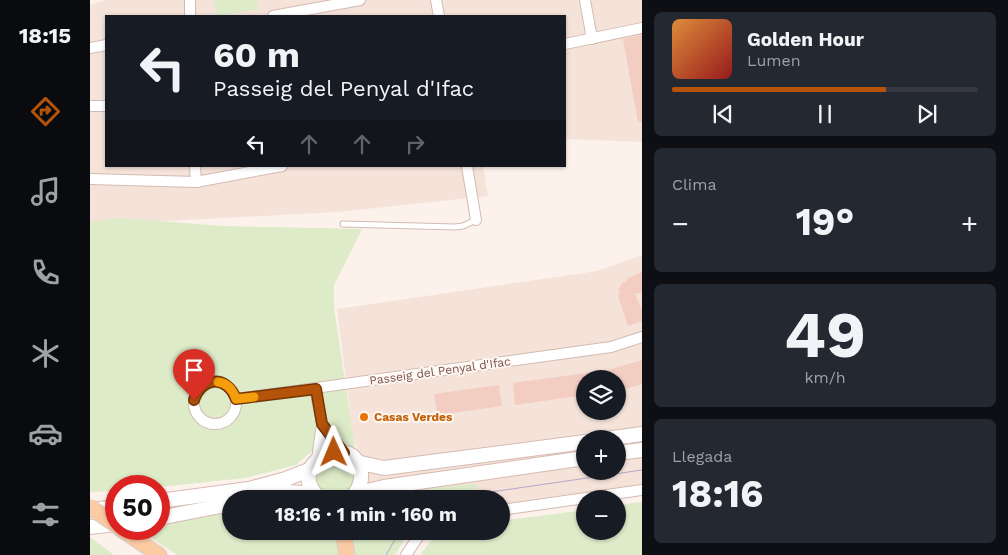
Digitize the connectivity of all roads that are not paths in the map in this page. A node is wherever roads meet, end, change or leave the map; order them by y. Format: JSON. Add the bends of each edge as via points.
{"nodes":[{"id":1,"x":190,"y":0,"type":"edge"},
{"id":2,"x":360,"y":0,"type":"edge"},
{"id":3,"x":436,"y":0,"type":"edge"},
{"id":4,"x":584,"y":0,"type":"edge"},
{"id":5,"x":318,"y":8,"type":"edge"},
{"id":6,"x":190,"y":15,"type":"edge"},
{"id":7,"x":279,"y":15,"type":"edge"},
{"id":8,"x":439,"y":15,"type":"edge"},
{"id":9,"x":642,"y":28,"type":"edge"},
{"id":10,"x":592,"y":39,"type":"junction"},
{"id":11,"x":566,"y":44,"type":"edge"},
{"id":12,"x":105,"y":45,"type":"edge"},
{"id":13,"x":90,"y":48,"type":"edge"},
{"id":14,"x":90,"y":106,"type":"edge"},
{"id":15,"x":105,"y":106,"type":"edge"},
{"id":16,"x":195,"y":167,"type":"edge"},
{"id":17,"x":277,"y":167,"type":"edge"},
{"id":18,"x":467,"y":167,"type":"edge"},
{"id":19,"x":90,"y":179,"type":"edge"},
{"id":20,"x":196,"y":182,"type":"junction"},
{"id":21,"x":476,"y":220,"type":"joint"},
{"id":22,"x":343,"y":224,"type":"dead end"},
{"id":23,"x":642,"y":337,"type":"edge"},
{"id":24,"x":316,"y":389,"type":"junction"},
{"id":25,"x":236,"y":399,"type":"junction"},
{"id":26,"x":322,"y":424,"type":"junction"},
{"id":27,"x":642,"y":434,"type":"edge"},
{"id":28,"x":626,"y":436,"type":"edge"},
{"id":29,"x":576,"y":443,"type":"edge"},
{"id":30,"x":642,"y":450,"type":"edge"},
{"id":31,"x":626,"y":452,"type":"edge"},
{"id":32,"x":344,"y":453,"type":"junction"},
{"id":33,"x":576,"y":459,"type":"edge"},
{"id":34,"x":356,"y":462,"type":"junction"},
{"id":35,"x":314,"y":464,"type":"junction"},
{"id":36,"x":315,"y":490,"type":"edge"},
{"id":37,"x":356,"y":490,"type":"edge"},
{"id":38,"x":375,"y":490,"type":"edge"},
{"id":39,"x":642,"y":490,"type":"edge"},
{"id":40,"x":170,"y":500,"type":"edge"},
{"id":41,"x":222,"y":506,"type":"edge"},
{"id":42,"x":105,"y":507,"type":"edge"},
{"id":43,"x":90,"y":509,"type":"edge"},
{"id":44,"x":510,"y":509,"type":"edge"},
{"id":45,"x":170,"y":516,"type":"edge"},
{"id":46,"x":105,"y":518,"type":"edge"},
{"id":47,"x":105,"y":525,"type":"edge"},
{"id":48,"x":90,"y":527,"type":"edge"},
{"id":49,"x":137,"y":540,"type":"edge"},
{"id":50,"x":345,"y":540,"type":"edge"},
{"id":51,"x":415,"y":540,"type":"edge"},
{"id":52,"x":155,"y":552,"type":"edge"},
{"id":53,"x":347,"y":555,"type":"edge"},
{"id":54,"x":406,"y":555,"type":"edge"}],
"edges":[{"from":1,"to":6,"type":"street"},
{"from":2,"to":5,"type":"street"},
{"from":3,"to":8,"type":"street"},
{"from":4,"to":10,"type":"street"},
{"from":5,"to":7,"type":"street"},
{"from":9,"to":10,"type":"street"},
{"from":10,"to":11,"type":"street"},
{"from":12,"to":13,"type":"street"},
{"from":14,"to":15,"type":"street"},
{"from":16,"to":20,"type":"street"},
{"from":17,"to":20,"type":"street"},
{"from":18,"to":21,"type":"street"},
{"from":19,"to":20,"type":"street"},
{"from":21,"to":22,"type":"lane","via":[[462,226]]},
{"from":23,"to":24,"type":"street","name":"Passeig del Penyal d'Ifac","via":[[611,347]]},
{"from":24,"to":25,"type":"street","name":"Passeig del Penyal d'Ifac"},
{"from":24,"to":26,"type":"street"},
{"from":25,"to":25,"type":"street","via":[[229,386],[215,381],[207,383],[196,393],[194,407],[201,420],[222,423],[234,414]]},
{"from":26,"to":32,"type":"street"},
{"from":26,"to":35,"type":"street"},
{"from":27,"to":28,"type":"main road"},
{"from":29,"to":34,"type":"main road","via":[[384,468]]},
{"from":30,"to":31,"type":"main road"},
{"from":32,"to":34,"type":"main road"},
{"from":32,"to":35,"type":"main road","via":[[325,454]]},
{"from":33,"to":38,"type":"main road"},
{"from":34,"to":37,"type":"main road","via":[[361,481]]},
{"from":35,"to":36,"type":"main road","via":[[310,482]]},
{"from":35,"to":40,"type":"main road","via":[[286,479],[249,489]]},
{"from":39,"to":44,"type":"street"},
{"from":41,"to":45,"type":"main road"},
{"from":42,"to":43,"type":"main road"},
{"from":43,"to":46,"type":"main road","bridge":true},
{"from":47,"to":48,"type":"main road"},
{"from":49,"to":52,"type":"main road"},
{"from":50,"to":53,"type":"main road"},
{"from":51,"to":54,"type":"street"}]}
